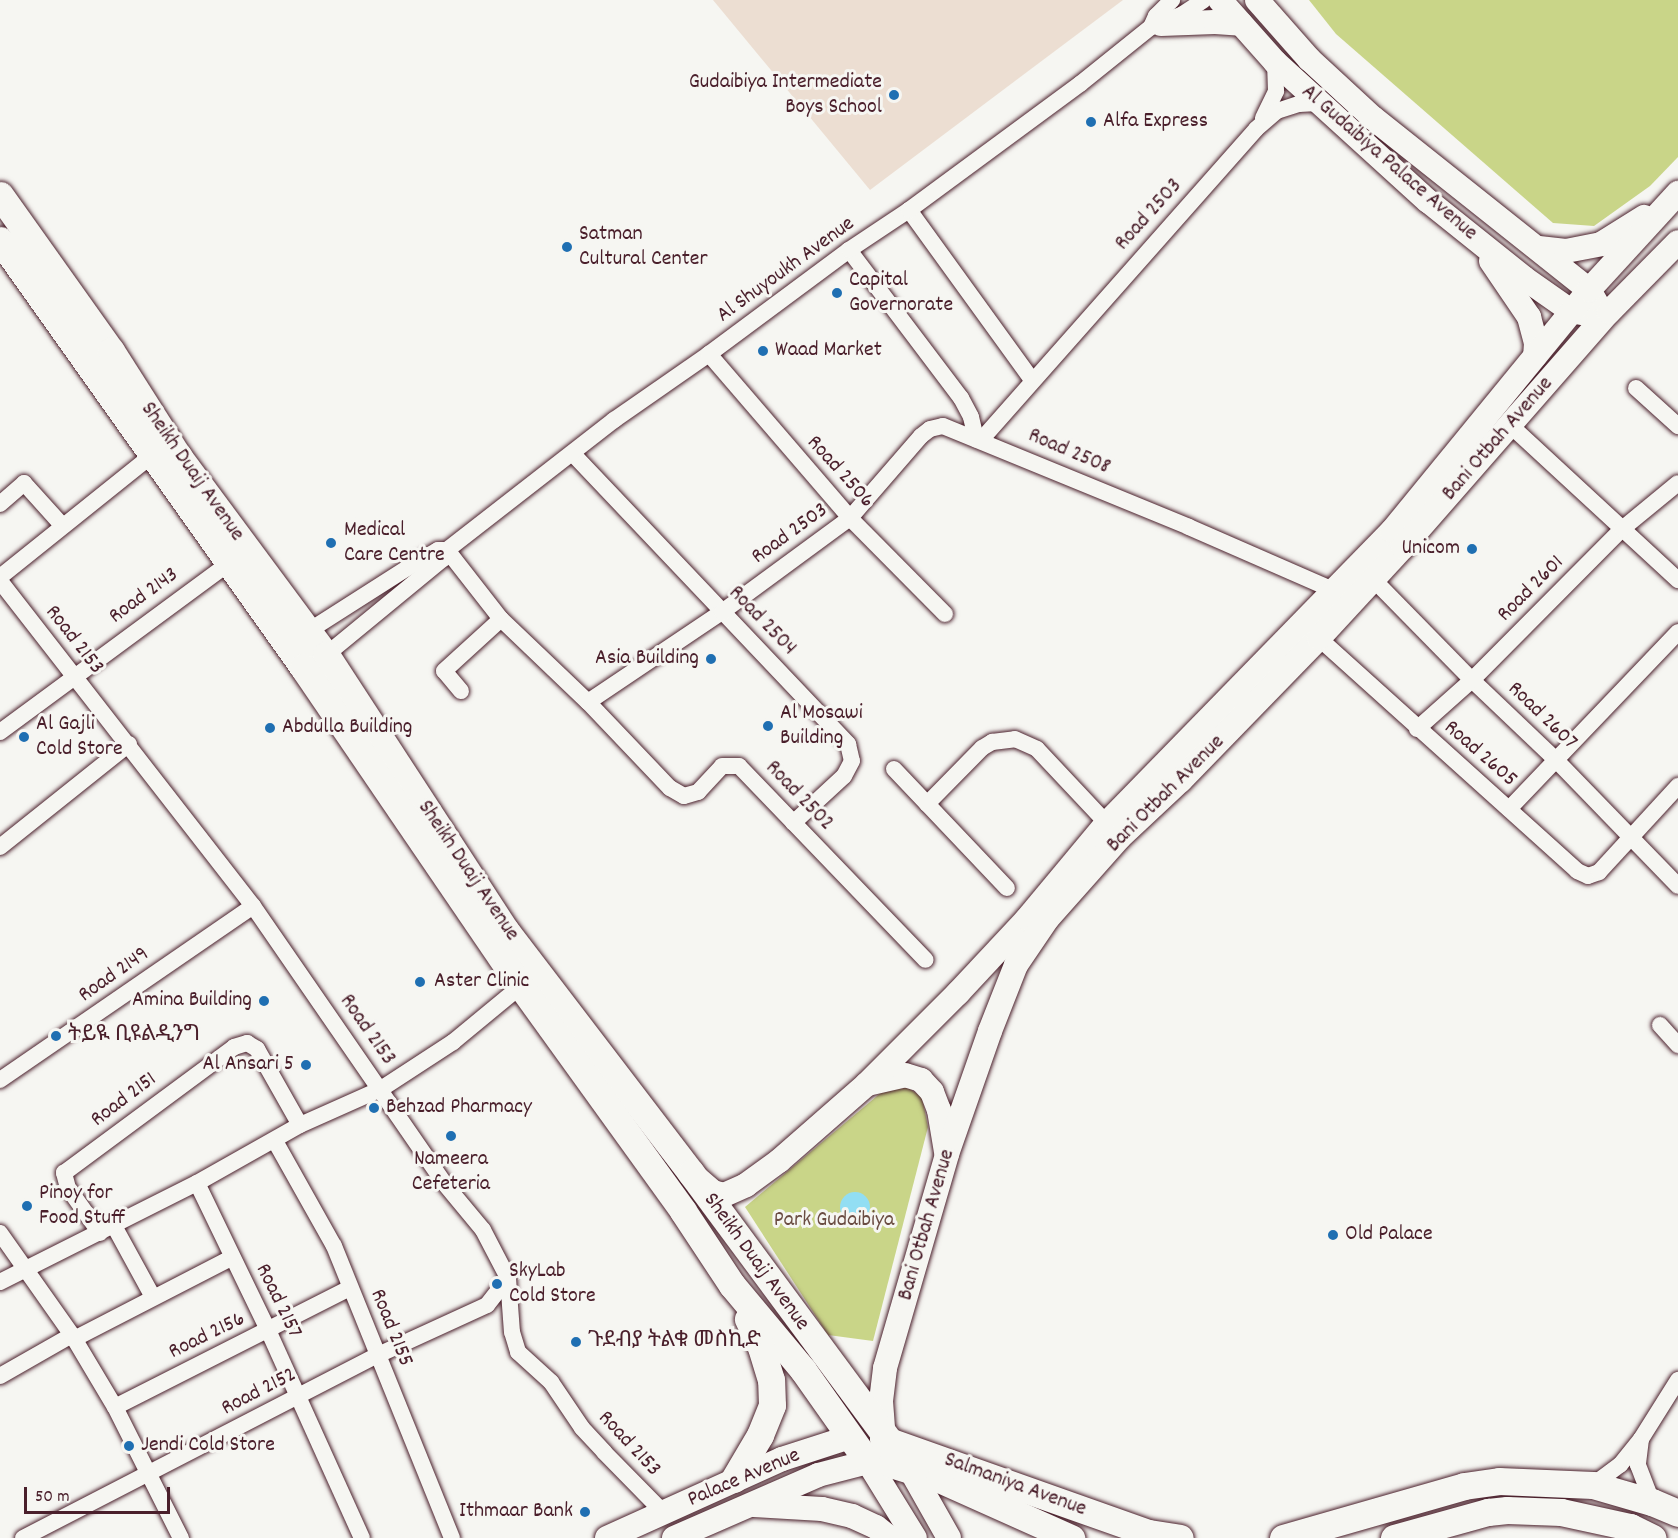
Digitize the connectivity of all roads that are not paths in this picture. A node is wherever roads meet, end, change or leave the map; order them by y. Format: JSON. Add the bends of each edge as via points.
{"nodes":[{"id":1,"x":1172,"y":0,"type":"edge"},
{"id":2,"x":1204,"y":0,"type":"edge"},
{"id":3,"x":1220,"y":0,"type":"edge"},
{"id":4,"x":1257,"y":0,"type":"edge"},
{"id":5,"x":1241,"y":24,"type":"junction"},
{"id":6,"x":1156,"y":25,"type":"junction"},
{"id":7,"x":1275,"y":62,"type":"junction"},
{"id":8,"x":1318,"y":103,"type":"junction"},
{"id":9,"x":1256,"y":129,"type":"junction"},
{"id":10,"x":0,"y":195,"type":"edge"},
{"id":11,"x":1675,"y":196,"type":"edge"},
{"id":12,"x":909,"y":210,"type":"junction"},
{"id":13,"x":0,"y":240,"type":"edge"},
{"id":14,"x":1478,"y":242,"type":"junction"},
{"id":15,"x":1678,"y":242,"type":"edge"},
{"id":16,"x":1539,"y":248,"type":"junction"},
{"id":17,"x":849,"y":250,"type":"junction"},
{"id":18,"x":1589,"y":290,"type":"junction"},
{"id":19,"x":1571,"y":311,"type":"junction"},
{"id":20,"x":1604,"y":315,"type":"junction"},
{"id":21,"x":710,"y":354,"type":"junction"},
{"id":22,"x":1535,"y":356,"type":"junction"},
{"id":23,"x":1032,"y":380,"type":"junction"},
{"id":24,"x":1636,"y":388,"type":"dead end"},
{"id":25,"x":1510,"y":425,"type":"junction"},
{"id":26,"x":1678,"y":426,"type":"edge"},
{"id":27,"x":979,"y":439,"type":"junction"},
{"id":28,"x":573,"y":454,"type":"junction"},
{"id":29,"x":151,"y":456,"type":"junction"},
{"id":30,"x":1678,"y":483,"type":"edge"},
{"id":31,"x":0,"y":504,"type":"edge"},
{"id":32,"x":850,"y":518,"type":"junction"},
{"id":33,"x":62,"y":525,"type":"junction"},
{"id":34,"x":1622,"y":528,"type":"junction"},
{"id":35,"x":447,"y":550,"type":"junction"},
{"id":36,"x":229,"y":563,"type":"junction"},
{"id":37,"x":0,"y":579,"type":"edge"},
{"id":38,"x":1374,"y":580,"type":"junction"},
{"id":39,"x":1678,"y":580,"type":"edge"},
{"id":40,"x":1344,"y":596,"type":"junction"},
{"id":41,"x":722,"y":612,"type":"junction"},
{"id":42,"x":945,"y":614,"type":"dead end"},
{"id":43,"x":501,"y":619,"type":"junction"},
{"id":44,"x":1311,"y":631,"type":"junction"},
{"id":45,"x":1678,"y":632,"type":"edge"},
{"id":46,"x":306,"y":652,"type":"junction"},
{"id":47,"x":73,"y":676,"type":"junction"},
{"id":48,"x":1472,"y":680,"type":"junction"},
{"id":49,"x":461,"y":691,"type":"dead end"},
{"id":50,"x":588,"y":702,"type":"junction"},
{"id":51,"x":1418,"y":729,"type":"junction"},
{"id":52,"x":0,"y":732,"type":"edge"},
{"id":53,"x":129,"y":744,"type":"junction"},
{"id":54,"x":1556,"y":760,"type":"junction"},
{"id":55,"x":894,"y":769,"type":"dead end"},
{"id":56,"x":1678,"y":786,"type":"edge"},
{"id":57,"x":927,"y":804,"type":"junction"},
{"id":58,"x":1509,"y":809,"type":"junction"},
{"id":59,"x":793,"y":823,"type":"junction"},
{"id":60,"x":1113,"y":830,"type":"junction"},
{"id":61,"x":1631,"y":837,"type":"junction"},
{"id":62,"x":0,"y":847,"type":"edge"},
{"id":63,"x":1678,"y":886,"type":"edge"},
{"id":64,"x":1008,"y":888,"type":"dead end"},
{"id":65,"x":253,"y":906,"type":"junction"},
{"id":66,"x":926,"y":960,"type":"dead end"},
{"id":67,"x":521,"y":986,"type":"junction"},
{"id":68,"x":1660,"y":1025,"type":"dead end"},
{"id":69,"x":1678,"y":1045,"type":"edge"},
{"id":70,"x":0,"y":1080,"type":"edge"},
{"id":71,"x":867,"y":1084,"type":"junction"},
{"id":72,"x":381,"y":1089,"type":"junction"},
{"id":73,"x":300,"y":1125,"type":"junction"},
{"id":74,"x":275,"y":1141,"type":"junction"},
{"id":75,"x":947,"y":1154,"type":"junction"},
{"id":76,"x":692,"y":1173,"type":"junction"},
{"id":77,"x":197,"y":1183,"type":"junction"},
{"id":78,"x":106,"y":1228,"type":"junction"},
{"id":79,"x":0,"y":1233,"type":"edge"},
{"id":80,"x":231,"y":1258,"type":"junction"},
{"id":81,"x":24,"y":1269,"type":"junction"},
{"id":82,"x":508,"y":1278,"type":"junction"},
{"id":83,"x":0,"y":1282,"type":"edge"},
{"id":84,"x":732,"y":1286,"type":"junction"},
{"id":85,"x":350,"y":1288,"type":"junction"},
{"id":86,"x":153,"y":1297,"type":"junction"},
{"id":87,"x":268,"y":1330,"type":"junction"},
{"id":88,"x":73,"y":1337,"type":"junction"},
{"id":89,"x":378,"y":1355,"type":"junction"},
{"id":90,"x":0,"y":1376,"type":"edge"},
{"id":91,"x":1678,"y":1380,"type":"edge"},
{"id":92,"x":298,"y":1397,"type":"junction"},
{"id":93,"x":115,"y":1407,"type":"junction"},
{"id":94,"x":850,"y":1437,"type":"junction"},
{"id":95,"x":885,"y":1439,"type":"junction"},
{"id":96,"x":1641,"y":1439,"type":"junction"},
{"id":97,"x":868,"y":1462,"type":"junction"},
{"id":98,"x":910,"y":1469,"type":"junction"},
{"id":99,"x":151,"y":1474,"type":"junction"},
{"id":100,"x":734,"y":1479,"type":"junction"},
{"id":101,"x":1593,"y":1485,"type":"junction"},
{"id":102,"x":1652,"y":1502,"type":"junction"},
{"id":103,"x":749,"y":1505,"type":"junction"},
{"id":104,"x":664,"y":1513,"type":"junction"},
{"id":105,"x":1678,"y":1513,"type":"edge"},
{"id":106,"x":23,"y":1538,"type":"edge"},
{"id":107,"x":181,"y":1538,"type":"edge"},
{"id":108,"x":362,"y":1538,"type":"edge"},
{"id":109,"x":452,"y":1538,"type":"edge"},
{"id":110,"x":607,"y":1538,"type":"edge"},
{"id":111,"x":674,"y":1538,"type":"edge"},
{"id":112,"x":890,"y":1538,"type":"edge"},
{"id":113,"x":915,"y":1538,"type":"edge"},
{"id":114,"x":949,"y":1538,"type":"edge"},
{"id":115,"x":1071,"y":1538,"type":"edge"},
{"id":116,"x":1180,"y":1538,"type":"edge"},
{"id":117,"x":1283,"y":1538,"type":"edge"},
{"id":118,"x":1394,"y":1538,"type":"edge"},
{"id":119,"x":1653,"y":1538,"type":"edge"}],
"edges":[{"from":1,"to":6,"type":"street","name":"Al Shuyoukh Avenue","via":[[1156,15]]},
{"from":2,"to":6,"type":"street","name":"Al Shuyoukh Avenue","via":[[1184,14]]},
{"from":3,"to":5,"type":"main road","name":"Al Gudaibiya Palace Avenue"},
{"from":4,"to":16,"type":"main road","name":"Al Gudaibiya Palace Avenue","via":[[1309,59],[1373,118]]},
{"from":5,"to":6,"type":"main road"},
{"from":5,"to":7,"type":"main road","name":"Al Gudaibiya Palace Avenue"},
{"from":6,"to":12,"type":"street","name":"Al Shuyoukh Avenue"},
{"from":7,"to":8,"type":"main road","name":"Al Gudaibiya Palace Avenue"},
{"from":7,"to":9,"type":"street","name":"Road 2503","via":[[1273,102]]},
{"from":8,"to":9,"type":"street","name":"Road 2503","via":[[1277,111]]},
{"from":8,"to":14,"type":"main road","name":"Al Gudaibiya Palace Avenue"},
{"from":9,"to":23,"type":"street","name":"Road 2503"},
{"from":10,"to":46,"type":"main road","name":"Sheikh Duaij Avenue","via":[[111,351]]},
{"from":11,"to":16,"type":"main road","via":[[1601,244],[1566,251]]},
{"from":11,"to":18,"type":"main road","name":"Bani Otbah Avenue"},
{"from":12,"to":17,"type":"street","name":"Al Shuyoukh Avenue"},
{"from":12,"to":23,"type":"street"},
{"from":13,"to":29,"type":"main road","name":"Sheikh Duaij Avenue"},
{"from":14,"to":19,"type":"main road","name":"Al Gudaibiya Palace Avenue"},
{"from":14,"to":22,"type":"main road","via":[[1529,316]]},
{"from":15,"to":20,"type":"main road","name":"Bani Otbah Avenue"},
{"from":16,"to":18,"type":"main road","name":"Al Gudaibiya Palace Avenue"},
{"from":17,"to":21,"type":"street","name":"Al Shuyoukh Avenue"},
{"from":17,"to":27,"type":"street","via":[[962,399]]},
{"from":18,"to":19,"type":"main road","name":"Bani Otbah Avenue"},
{"from":18,"to":20,"type":"main road"},
{"from":19,"to":20,"type":"main road"},
{"from":19,"to":22,"type":"main road","name":"Bani Otbah Avenue"},
{"from":20,"to":25,"type":"main road","name":"Bani Otbah Avenue"},
{"from":21,"to":28,"type":"street","name":"Al Shuyoukh Avenue","via":[[614,420]]},
{"from":21,"to":32,"type":"street","name":"Road 2506"},
{"from":22,"to":40,"type":"main road","name":"Bani Otbah Avenue"},
{"from":23,"to":27,"type":"street","name":"Road 2503"},
{"from":24,"to":26,"type":"street"},
{"from":25,"to":34,"type":"street"},
{"from":25,"to":38,"type":"main road","name":"Bani Otbah Avenue"},
{"from":27,"to":32,"type":"street","name":"Road 2503","via":[[943,426],[930,429]]},
{"from":27,"to":40,"type":"street","name":"Road 2508"},
{"from":28,"to":35,"type":"street","name":"Al Shuyoukh Avenue"},
{"from":28,"to":41,"type":"street","name":"Road 2504"},
{"from":29,"to":33,"type":"street"},
{"from":29,"to":36,"type":"main road","name":"Sheikh Duaij Avenue"},
{"from":30,"to":34,"type":"street","name":"Road 2601"},
{"from":31,"to":33,"type":"street","via":[[24,483]]},
{"from":32,"to":41,"type":"street","name":"Road 2503"},
{"from":32,"to":42,"type":"street","name":"Road 2506"},
{"from":33,"to":37,"type":"street"},
{"from":34,"to":39,"type":"street"},
{"from":34,"to":48,"type":"street","name":"Road 2601"},
{"from":35,"to":43,"type":"street","name":"Road 2502"},
{"from":35,"to":46,"type":"street","name":"Al Shuyoukh Avenue","via":[[443,560]]},
{"from":35,"to":46,"type":"street","name":"Al Shuyoukh Avenue","via":[[428,555]]},
{"from":36,"to":46,"type":"main road","name":"Sheikh Duaij Avenue"},
{"from":36,"to":47,"type":"street","name":"Road 2143"},
{"from":37,"to":47,"type":"street","name":"Road 2153"},
{"from":38,"to":40,"type":"main road","name":"Bani Otbah Avenue"},
{"from":38,"to":48,"type":"street","name":"Road 2607"},
{"from":40,"to":44,"type":"main road","name":"Bani Otbah Avenue"},
{"from":41,"to":50,"type":"street","name":"Road 2503"},
{"from":41,"to":59,"type":"street","name":"Road 2504","via":[[848,744],[852,761],[844,776]]},
{"from":43,"to":49,"type":"street","via":[[444,671]]},
{"from":43,"to":50,"type":"street","name":"Road 2502"},
{"from":44,"to":51,"type":"street","name":"Road 2605"},
{"from":44,"to":60,"type":"main road","name":"Bani Otbah Avenue","via":[[1181,780]]},
{"from":45,"to":54,"type":"street"},
{"from":46,"to":67,"type":"main road","name":"Sheikh Duaij Avenue"},
{"from":46,"to":76,"type":"main road","name":"Sheikh Duaij Avenue","via":[[506,931]]},
{"from":47,"to":52,"type":"street","name":"Road 2143"},
{"from":47,"to":53,"type":"street","name":"Road 2153"},
{"from":48,"to":51,"type":"street","name":"Road 2601"},
{"from":48,"to":54,"type":"street","name":"Road 2607"},
{"from":50,"to":59,"type":"street","name":"Road 2502","via":[[677,792],[684,796],[698,792],[722,766],[739,766]]},
{"from":51,"to":58,"type":"street","name":"Road 2605"},
{"from":53,"to":62,"type":"street"},
{"from":53,"to":65,"type":"street","name":"Road 2153"},
{"from":54,"to":58,"type":"street"},
{"from":54,"to":61,"type":"street","name":"Road 2607"},
{"from":55,"to":57,"type":"street"},
{"from":56,"to":61,"type":"street"},
{"from":57,"to":60,"type":"street","via":[[982,748],[992,742],[1016,739],[1037,749]]},
{"from":57,"to":64,"type":"street"},
{"from":58,"to":61,"type":"street","name":"Road 2605","via":[[1577,871],[1588,876],[1599,872]]},
{"from":59,"to":66,"type":"street","name":"Road 2502"},
{"from":60,"to":71,"type":"main road","name":"Bani Otbah Avenue"},
{"from":60,"to":75,"type":"main road","name":"Bani Otbah Avenue","via":[[1016,965]]},
{"from":61,"to":63,"type":"street","name":"Road 2607"},
{"from":65,"to":70,"type":"street","name":"Road 2149"},
{"from":65,"to":72,"type":"street","name":"Road 2153"},
{"from":67,"to":72,"type":"street","via":[[453,1042]]},
{"from":67,"to":84,"type":"main road","name":"Sheikh Duaij Avenue","via":[[683,1211]]},
{"from":68,"to":69,"type":"street"},
{"from":71,"to":75,"type":"main road","via":[[904,1076],[921,1080],[932,1092],[939,1110]]},
{"from":71,"to":76,"type":"main road","name":"Bani Otbah Avenue","via":[[779,1161],[737,1191],[724,1195],[712,1192]]},
{"from":72,"to":73,"type":"street"},
{"from":72,"to":82,"type":"street","name":"Road 2153","via":[[444,1183],[483,1230]]},
{"from":73,"to":74,"type":"street"},
{"from":73,"to":78,"type":"street","name":"Road 2151","via":[[257,1049],[247,1042],[234,1047],[64,1173],[68,1188]]},
{"from":74,"to":77,"type":"street"},
{"from":74,"to":85,"type":"street","name":"Road 2155","via":[[334,1246]]},
{"from":75,"to":95,"type":"main road","name":"Bani Otbah Avenue","via":[[885,1368],[881,1401]]},
{"from":76,"to":95,"type":"main road","name":"Sheikh Duaij Avenue"},
{"from":77,"to":78,"type":"street"},
{"from":77,"to":80,"type":"street","name":"Road 2157"},
{"from":78,"to":81,"type":"street"},
{"from":78,"to":86,"type":"street"},
{"from":79,"to":81,"type":"street"},
{"from":80,"to":86,"type":"street"},
{"from":80,"to":87,"type":"street","name":"Road 2157"},
{"from":81,"to":83,"type":"street"},
{"from":81,"to":88,"type":"street"},
{"from":82,"to":89,"type":"street","name":"Road 2152","via":[[487,1305]]},
{"from":82,"to":104,"type":"street","name":"Road 2153","via":[[512,1332],[518,1352],[551,1383],[582,1428]]},
{"from":84,"to":94,"type":"main road","name":"Sheikh Duaij Avenue","via":[[803,1370]]},
{"from":84,"to":100,"type":"main road","via":[[761,1347],[771,1380],[772,1406]]},
{"from":85,"to":87,"type":"street","name":"Road 2156"},
{"from":85,"to":89,"type":"street","name":"Road 2155"},
{"from":86,"to":88,"type":"street"},
{"from":87,"to":92,"type":"street","name":"Road 2157"},
{"from":87,"to":93,"type":"street","name":"Road 2156"},
{"from":88,"to":90,"type":"street"},
{"from":88,"to":93,"type":"street"},
{"from":89,"to":92,"type":"street","name":"Road 2152"},
{"from":89,"to":109,"type":"street","name":"Road 2155"},
{"from":91,"to":96,"type":"street"},
{"from":92,"to":99,"type":"street","name":"Road 2152"},
{"from":92,"to":108,"type":"street","name":"Road 2157"},
{"from":93,"to":99,"type":"street"},
{"from":94,"to":95,"type":"main road","name":"Palace Avenue"},
{"from":94,"to":97,"type":"main road","name":"Sheikh Duaij Avenue"},
{"from":94,"to":100,"type":"main road","name":"Palace Avenue"},
{"from":95,"to":97,"type":"main road"},
{"from":95,"to":98,"type":"main road","name":"Sheikh Duaij Avenue"},
{"from":95,"to":116,"type":"main road","name":"Salmaniya Avenue","via":[[1113,1521]]},
{"from":96,"to":101,"type":"street","via":[[1620,1465]]},
{"from":96,"to":102,"type":"street","via":[[1638,1465]]},
{"from":97,"to":98,"type":"main road","name":"Palace Avenue"},
{"from":97,"to":103,"type":"main road","name":"Palace Avenue","via":[[818,1475]]},
{"from":97,"to":113,"type":"main road","name":"Sheikh Duaij Avenue"},
{"from":98,"to":114,"type":"main road","name":"Sheikh Duaij Avenue"},
{"from":98,"to":115,"type":"main road","name":"Salmaniya Avenue","via":[[968,1490]]},
{"from":99,"to":106,"type":"street","name":"Road 2152"},
{"from":99,"to":107,"type":"street"},
{"from":100,"to":104,"type":"main road","name":"Palace Avenue"},
{"from":101,"to":102,"type":"main road"},
{"from":101,"to":117,"type":"main road","via":[[1518,1481],[1464,1486]]},
{"from":102,"to":105,"type":"main road"},
{"from":103,"to":111,"type":"main road","name":"Palace Avenue"},
{"from":103,"to":112,"type":"main road","via":[[822,1509],[852,1516]]},
{"from":104,"to":110,"type":"main road","name":"Palace Avenue"},
{"from":118,"to":119,"type":"main road","via":[[1506,1510],[1562,1512],[1630,1527]]}]}
